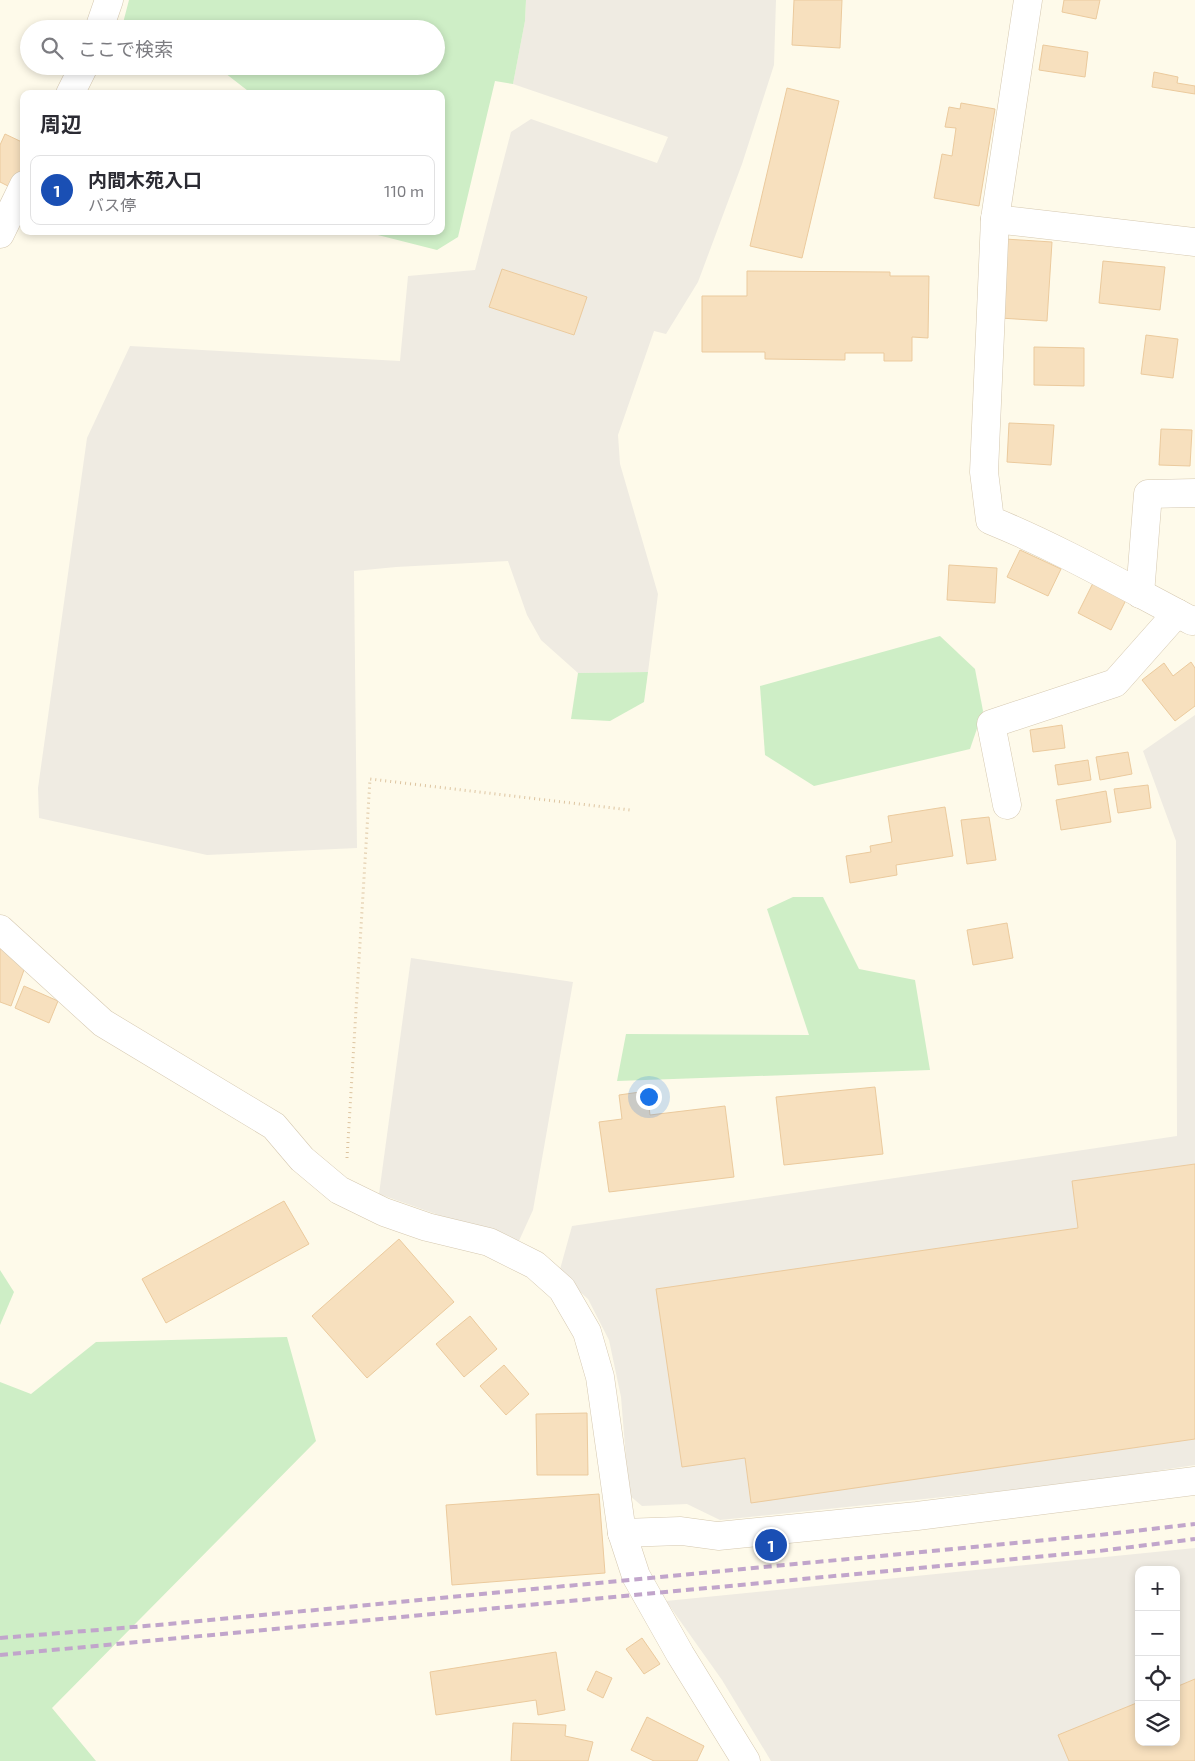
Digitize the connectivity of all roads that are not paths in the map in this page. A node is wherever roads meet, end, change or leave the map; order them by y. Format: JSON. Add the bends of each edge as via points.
{"nodes":[{"id":1,"x":108,"y":0,"type":"edge"},
{"id":2,"x":1028,"y":0,"type":"edge"},
{"id":3,"x":102,"y":20,"type":"edge"},
{"id":4,"x":80,"y":75,"type":"edge"},
{"id":5,"x":72,"y":90,"type":"edge"},
{"id":6,"x":20,"y":193,"type":"edge"},
{"id":7,"x":996,"y":219,"type":"junction"},
{"id":8,"x":0,"y":234,"type":"edge"},
{"id":9,"x":1195,"y":242,"type":"edge"},
{"id":10,"x":1195,"y":493,"type":"edge"},
{"id":11,"x":1140,"y":594,"type":"junction"},
{"id":12,"x":1190,"y":620,"type":"edge"},
{"id":13,"x":1007,"y":804,"type":"dead end"},
{"id":14,"x":0,"y":929,"type":"edge"},
{"id":15,"x":1195,"y":1481,"type":"edge"},
{"id":16,"x":622,"y":1533,"type":"junction"},
{"id":17,"x":746,"y":1761,"type":"edge"}],
"edges":[{"from":1,"to":3,"type":"street"},
{"from":2,"to":7,"type":"street"},
{"from":4,"to":5,"type":"street"},
{"from":6,"to":8,"type":"street"},
{"from":7,"to":9,"type":"street"},
{"from":7,"to":11,"type":"street","via":[[984,472],[990,520],[1029,536]]},
{"from":10,"to":11,"type":"street","via":[[1148,494]]},
{"from":11,"to":12,"type":"street"},
{"from":12,"to":13,"type":"street","via":[[1115,683],[991,724]]},
{"from":14,"to":16,"type":"street","via":[[103,1023],[274,1126],[302,1159],[339,1190],[384,1212],[427,1227],[489,1242],[535,1265],[562,1289],[587,1332],[600,1377]]},
{"from":15,"to":16,"type":"street","via":[[917,1516],[718,1536],[681,1531]]},
{"from":16,"to":17,"type":"street","via":[[636,1576]]}]}
